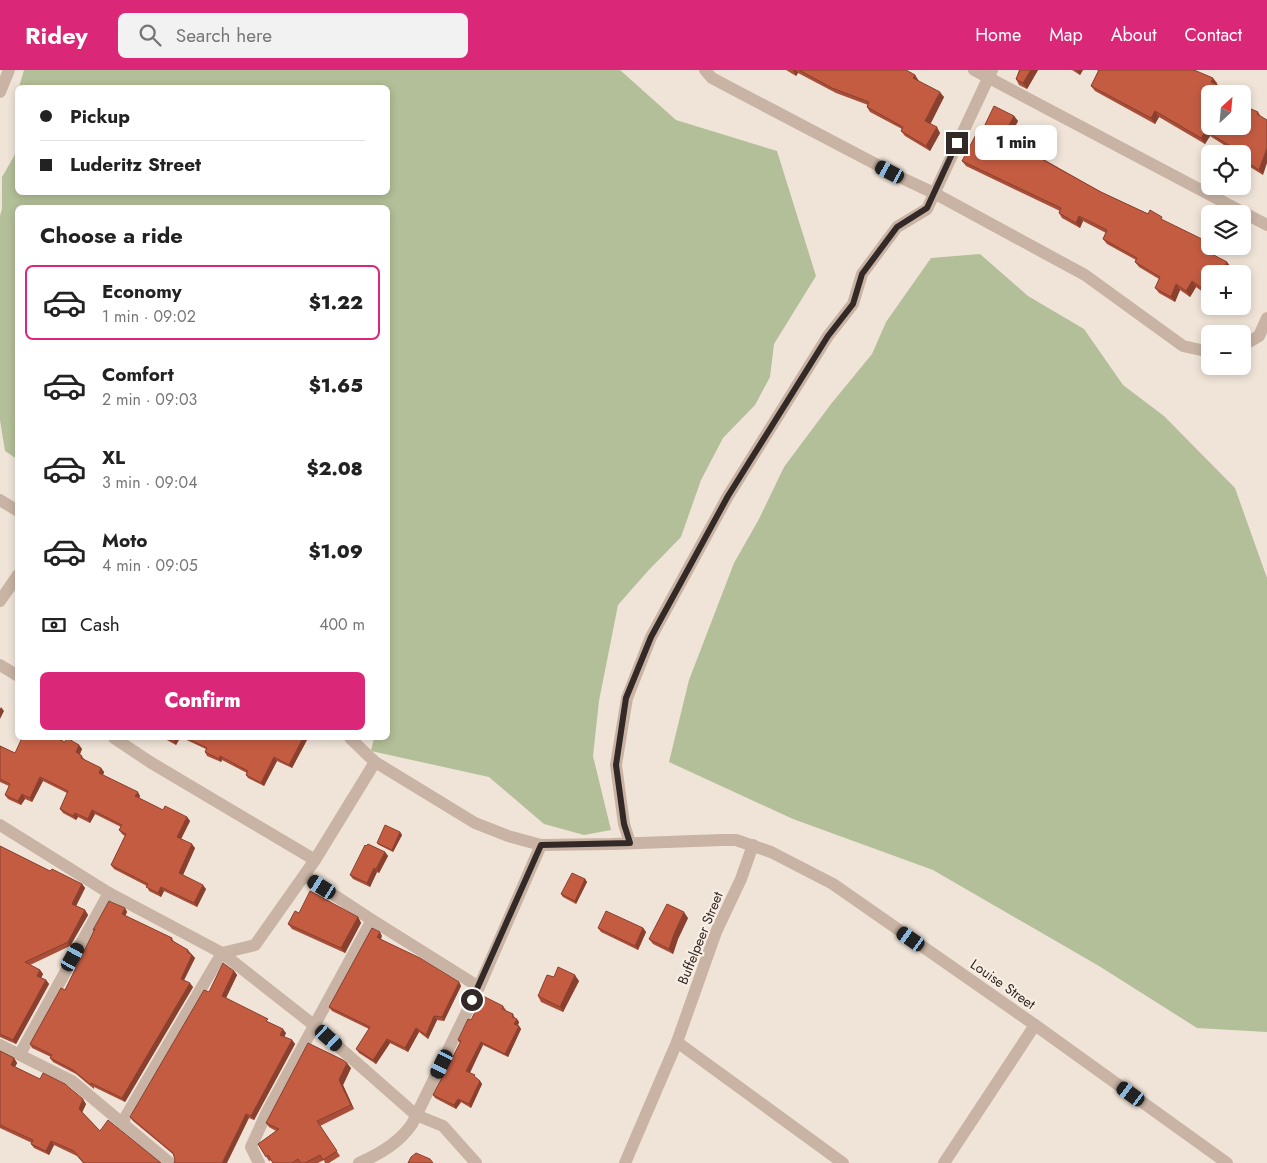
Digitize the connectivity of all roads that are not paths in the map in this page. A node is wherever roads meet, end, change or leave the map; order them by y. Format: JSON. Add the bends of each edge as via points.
{"nodes":[{"id":1,"x":9,"y":70,"type":"edge"},
{"id":2,"x":705,"y":70,"type":"edge"},
{"id":3,"x":974,"y":70,"type":"edge"},
{"id":4,"x":990,"y":74,"type":"edge"},
{"id":5,"x":0,"y":92,"type":"edge"},
{"id":6,"x":934,"y":193,"type":"junction"},
{"id":7,"x":1267,"y":225,"type":"edge"},
{"id":8,"x":1267,"y":318,"type":"edge"},
{"id":9,"x":1251,"y":341,"type":"edge"},
{"id":10,"x":1201,"y":350,"type":"edge"},
{"id":11,"x":0,"y":500,"type":"edge"},
{"id":12,"x":15,"y":509,"type":"edge"},
{"id":13,"x":15,"y":579,"type":"edge"},
{"id":14,"x":0,"y":601,"type":"edge"},
{"id":15,"x":0,"y":665,"type":"edge"},
{"id":16,"x":15,"y":674,"type":"edge"},
{"id":17,"x":117,"y":740,"type":"edge"},
{"id":18,"x":352,"y":740,"type":"edge"},
{"id":19,"x":375,"y":762,"type":"junction"},
{"id":20,"x":1,"y":829,"type":"edge"},
{"id":21,"x":630,"y":843,"type":"junction"},
{"id":22,"x":541,"y":845,"type":"junction"},
{"id":23,"x":753,"y":845,"type":"junction"},
{"id":24,"x":315,"y":860,"type":"junction"},
{"id":25,"x":305,"y":876,"type":"junction"},
{"id":26,"x":109,"y":893,"type":"junction"},
{"id":27,"x":372,"y":920,"type":"junction"},
{"id":28,"x":222,"y":953,"type":"junction"},
{"id":29,"x":479,"y":987,"type":"junction"},
{"id":30,"x":315,"y":1026,"type":"junction"},
{"id":31,"x":1035,"y":1026,"type":"junction"},
{"id":32,"x":676,"y":1042,"type":"junction"},
{"id":33,"x":0,"y":1045,"type":"edge"},
{"id":34,"x":20,"y":1054,"type":"junction"},
{"id":35,"x":416,"y":1115,"type":"junction"},
{"id":36,"x":122,"y":1123,"type":"junction"},
{"id":37,"x":375,"y":1159,"type":"edge"},
{"id":38,"x":170,"y":1163,"type":"edge"},
{"id":39,"x":258,"y":1163,"type":"edge"},
{"id":40,"x":359,"y":1163,"type":"edge"},
{"id":41,"x":476,"y":1163,"type":"edge"},
{"id":42,"x":625,"y":1163,"type":"edge"},
{"id":43,"x":842,"y":1163,"type":"edge"},
{"id":44,"x":944,"y":1163,"type":"edge"},
{"id":45,"x":1226,"y":1163,"type":"edge"}],
"edges":[{"from":1,"to":5,"type":"street"},
{"from":2,"to":6,"type":"street","via":[[712,78]]},
{"from":3,"to":4,"type":"street"},
{"from":4,"to":6,"type":"street"},
{"from":4,"to":7,"type":"street"},
{"from":6,"to":10,"type":"street","via":[[1085,275],[1183,346]]},
{"from":6,"to":21,"type":"street","via":[[927,208],[897,227],[862,274],[853,304],[828,336],[728,496],[651,637],[626,698],[616,765],[624,824]]},
{"from":8,"to":9,"type":"street","via":[[1259,336]]},
{"from":11,"to":12,"type":"street"},
{"from":13,"to":14,"type":"street"},
{"from":15,"to":16,"type":"street"},
{"from":17,"to":24,"type":"street"},
{"from":18,"to":19,"type":"street","name":"Louise Street"},
{"from":19,"to":22,"type":"street","name":"Louise Street","via":[[475,823]]},
{"from":19,"to":24,"type":"street"},
{"from":20,"to":26,"type":"street"},
{"from":21,"to":22,"type":"street","name":"Louise Street"},
{"from":21,"to":23,"type":"street","name":"Louise Street","via":[[736,840]]},
{"from":22,"to":29,"type":"street"},
{"from":23,"to":31,"type":"street","name":"Louise Street","via":[[833,884]]},
{"from":23,"to":32,"type":"street","name":"Buffelpeer Street","via":[[716,932]]},
{"from":24,"to":25,"type":"street"},
{"from":25,"to":27,"type":"street"},
{"from":25,"to":28,"type":"street","via":[[255,945]]},
{"from":26,"to":28,"type":"street"},
{"from":26,"to":34,"type":"street"},
{"from":27,"to":29,"type":"street"},
{"from":27,"to":30,"type":"street"},
{"from":28,"to":30,"type":"street"},
{"from":28,"to":36,"type":"street"},
{"from":29,"to":35,"type":"street"},
{"from":30,"to":35,"type":"street"},
{"from":30,"to":39,"type":"street","via":[[251,1147]]},
{"from":31,"to":44,"type":"street"},
{"from":31,"to":45,"type":"street","name":"Louise Street"},
{"from":32,"to":42,"type":"street","name":"Buffelpeer Street"},
{"from":32,"to":43,"type":"street"},
{"from":33,"to":34,"type":"street"},
{"from":34,"to":36,"type":"street","via":[[72,1081]]},
{"from":35,"to":37,"type":"street","via":[[404,1136]]},
{"from":35,"to":41,"type":"street","via":[[443,1126]]},
{"from":36,"to":38,"type":"street"},
{"from":37,"to":40,"type":"street"}]}
